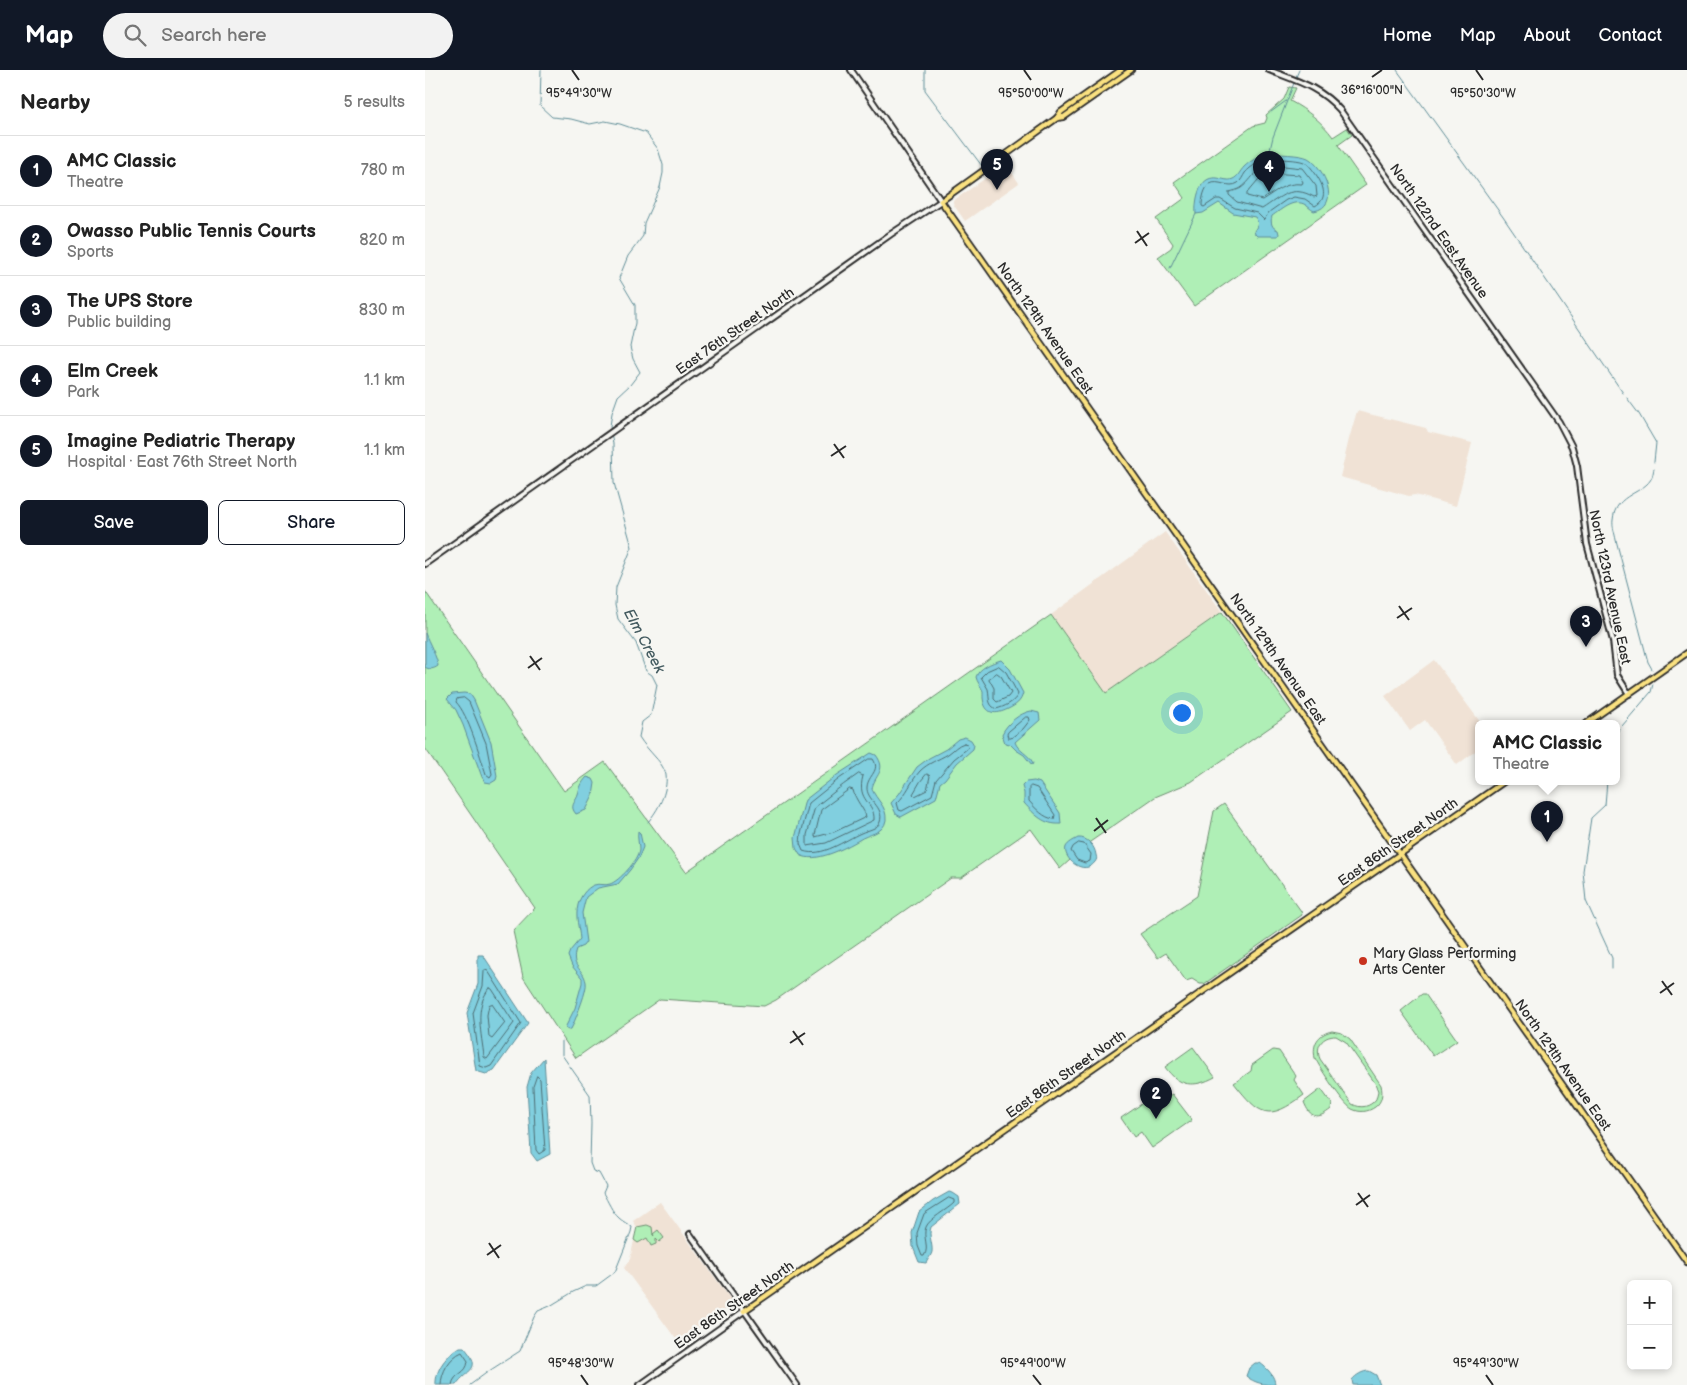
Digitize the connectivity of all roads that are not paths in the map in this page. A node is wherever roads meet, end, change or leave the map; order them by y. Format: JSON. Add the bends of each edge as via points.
{"nodes":[{"id":1,"x":851,"y":70,"type":"edge"},
{"id":2,"x":1121,"y":70,"type":"edge"},
{"id":3,"x":1131,"y":70,"type":"edge"},
{"id":4,"x":1269,"y":70,"type":"edge"},
{"id":5,"x":1057,"y":118,"type":"junction"},
{"id":6,"x":941,"y":201,"type":"junction"},
{"id":7,"x":1574,"y":452,"type":"joint"},
{"id":8,"x":425,"y":564,"type":"edge"},
{"id":9,"x":1687,"y":653,"type":"edge"},
{"id":10,"x":1629,"y":694,"type":"junction"},
{"id":11,"x":1591,"y":720,"type":"edge"},
{"id":12,"x":1499,"y":785,"type":"edge"},
{"id":13,"x":1401,"y":853,"type":"junction"},
{"id":14,"x":691,"y":1234,"type":"dead end"},
{"id":15,"x":1687,"y":1262,"type":"edge"},
{"id":16,"x":745,"y":1311,"type":"junction"},
{"id":17,"x":640,"y":1385,"type":"edge"},
{"id":18,"x":797,"y":1385,"type":"edge"}],
"edges":[{"from":1,"to":6,"type":"street","name":"North 129th Avenue East"},
{"from":2,"to":5,"type":"main road","name":"East 76th Street North"},
{"from":3,"to":5,"type":"main road","name":"East 76th Street North","via":[[1064,117]]},
{"from":4,"to":7,"type":"street","name":"North 122nd East Avenue","via":[[1315,89],[1340,110],[1559,422]]},
{"from":5,"to":6,"type":"main road","name":"East 76th Street North"},
{"from":6,"to":8,"type":"street","name":"East 76th Street North"},
{"from":6,"to":13,"type":"main road","name":"North 129th Avenue East"},
{"from":7,"to":10,"type":"street","name":"North 123rd Avenue East","via":[[1587,544],[1613,641],[1617,675]]},
{"from":9,"to":10,"type":"main road"},
{"from":10,"to":11,"type":"main road"},
{"from":12,"to":13,"type":"main road","name":"East 86th Street North"},
{"from":13,"to":15,"type":"main road","name":"North 129th Avenue East"},
{"from":13,"to":16,"type":"main road","name":"East 86th Street North"},
{"from":14,"to":16,"type":"street"},
{"from":16,"to":17,"type":"street","name":"East 86th Street North"},
{"from":16,"to":18,"type":"street"}]}
